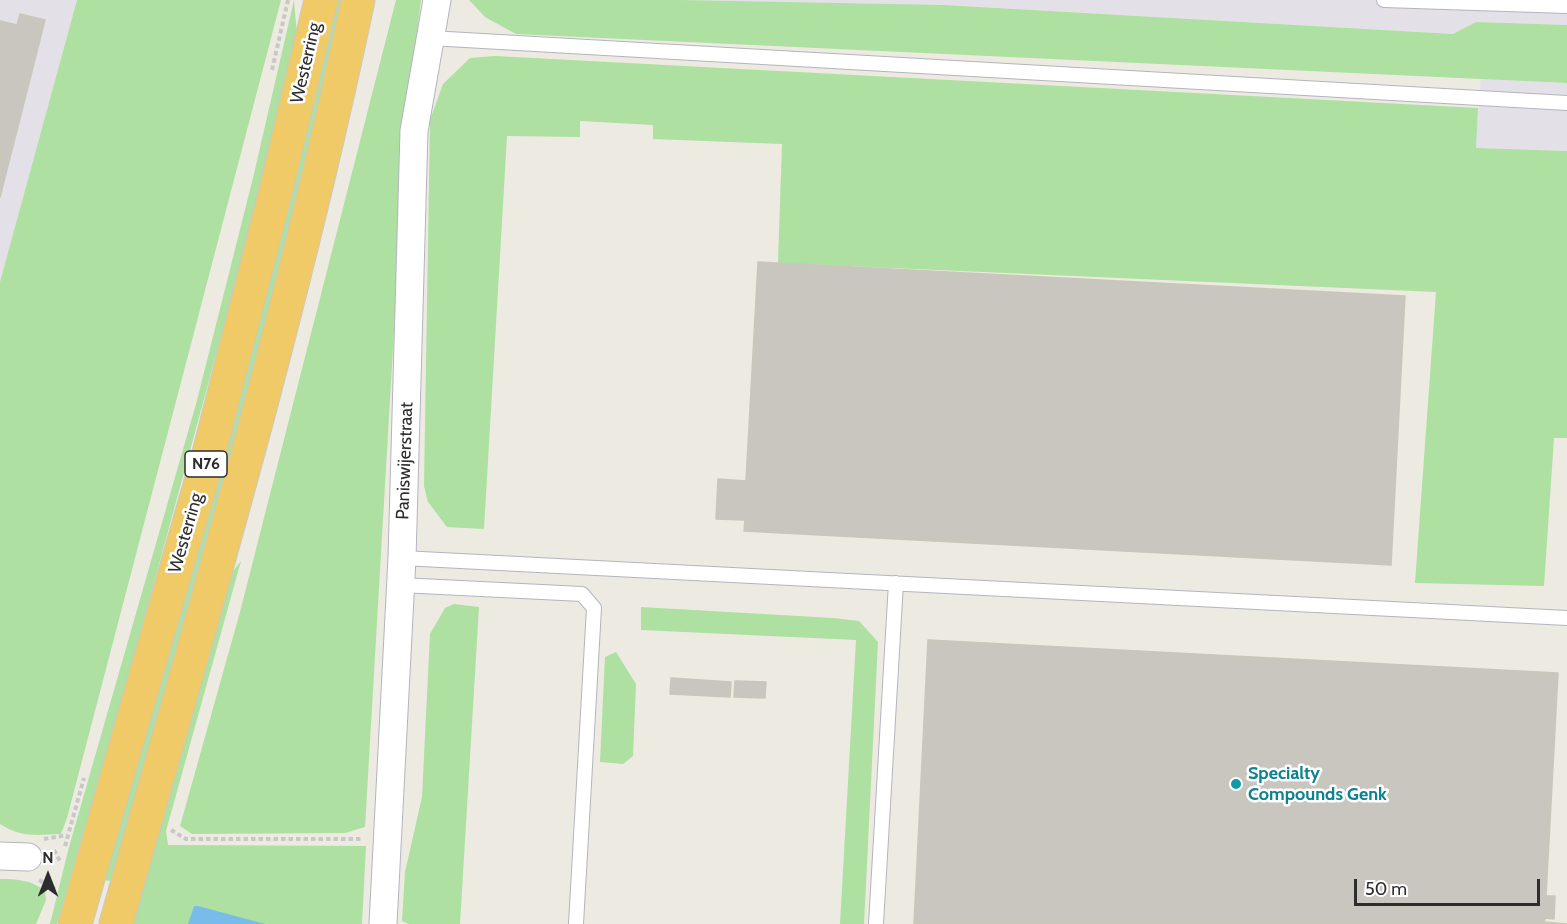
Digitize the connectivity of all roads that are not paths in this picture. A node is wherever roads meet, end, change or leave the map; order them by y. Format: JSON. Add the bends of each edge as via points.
{"nodes":[{"id":1,"x":321,"y":0,"type":"edge"},
{"id":2,"x":358,"y":0,"type":"edge"},
{"id":3,"x":437,"y":0,"type":"edge"},
{"id":4,"x":1384,"y":0,"type":"edge"},
{"id":5,"x":1567,"y":6,"type":"edge"},
{"id":6,"x":430,"y":38,"type":"junction"},
{"id":7,"x":1567,"y":103,"type":"edge"},
{"id":8,"x":402,"y":558,"type":"junction"},
{"id":9,"x":896,"y":583,"type":"junction"},
{"id":10,"x":400,"y":585,"type":"junction"},
{"id":11,"x":1567,"y":618,"type":"edge"},
{"id":12,"x":0,"y":856,"type":"edge"},
{"id":13,"x":28,"y":857,"type":"dead end"},
{"id":14,"x":75,"y":924,"type":"edge"},
{"id":15,"x":116,"y":924,"type":"edge"},
{"id":16,"x":383,"y":924,"type":"edge"},
{"id":17,"x":576,"y":924,"type":"edge"},
{"id":18,"x":876,"y":924,"type":"edge"}],
"edges":[{"from":1,"to":14,"type":"highway","name":"Westerring","number":"N76","via":[[208,457]]},
{"from":2,"to":15,"type":"highway","name":"Westerring","number":"N76","via":[[311,209]]},
{"from":3,"to":6,"type":"street","name":"Paniswijerstraat"},
{"from":4,"to":5,"type":"lane"},
{"from":6,"to":7,"type":"lane"},
{"from":6,"to":8,"type":"street","name":"Paniswijerstraat","via":[[414,131]]},
{"from":8,"to":9,"type":"lane"},
{"from":8,"to":10,"type":"street","name":"Paniswijerstraat"},
{"from":9,"to":11,"type":"lane"},
{"from":9,"to":18,"type":"lane"},
{"from":10,"to":16,"type":"street","name":"Paniswijerstraat"},
{"from":10,"to":17,"type":"lane","via":[[582,594],[594,608]]},
{"from":12,"to":13,"type":"street"}]}
